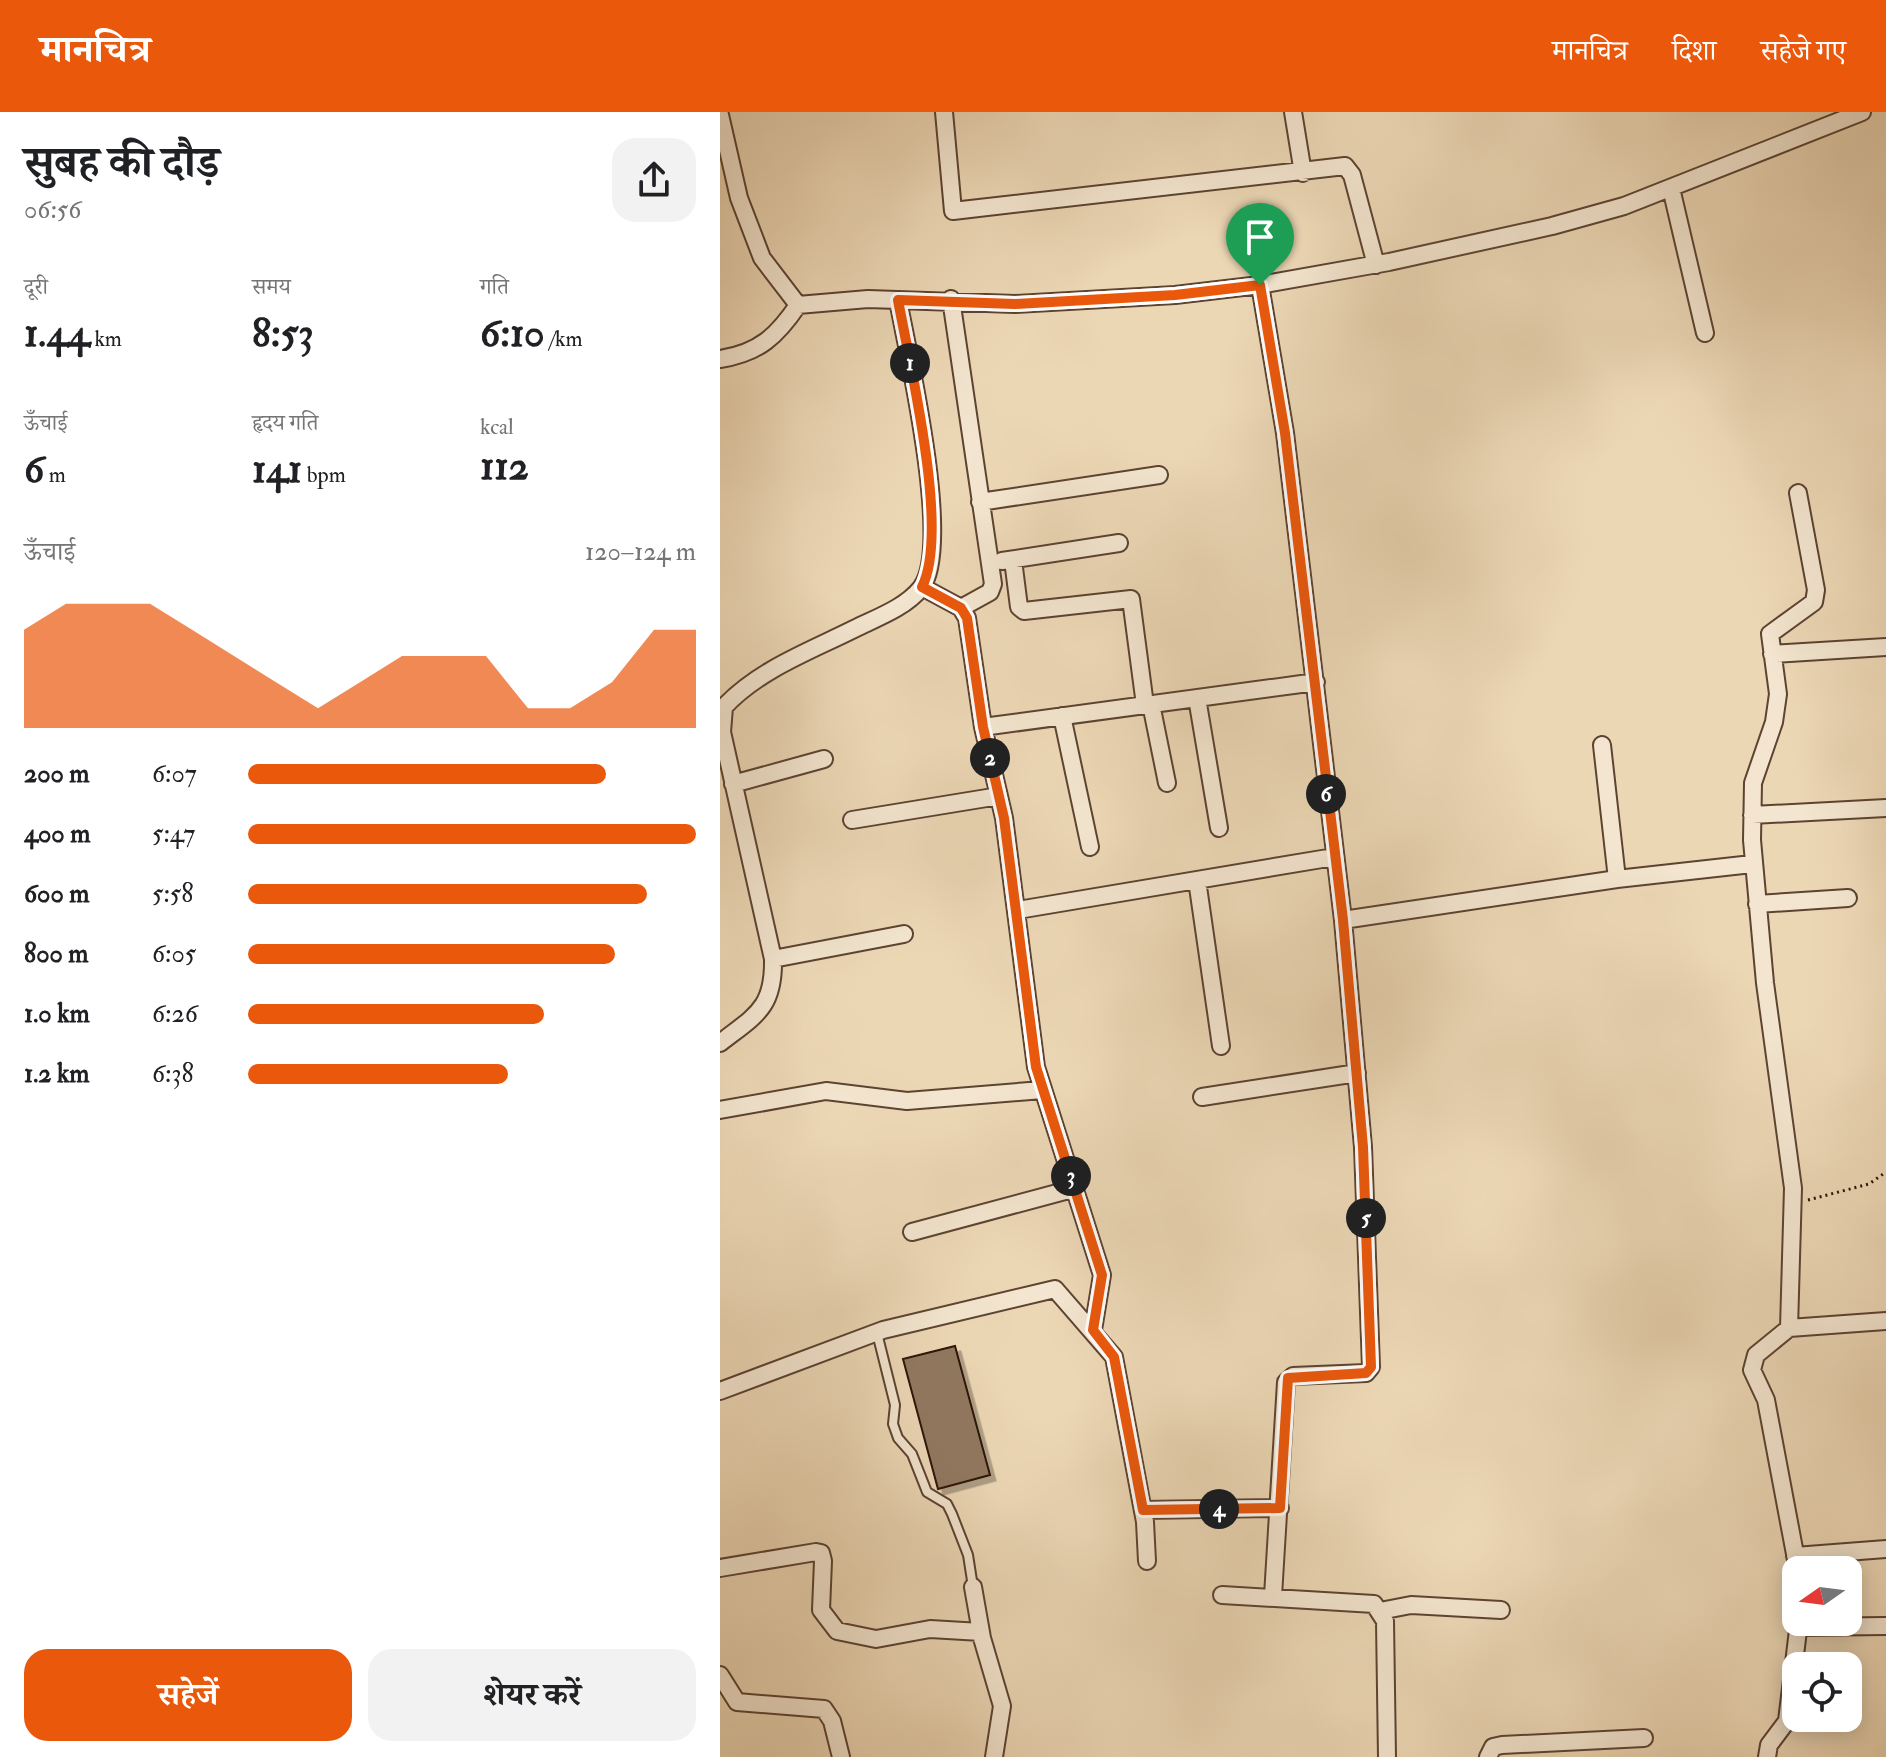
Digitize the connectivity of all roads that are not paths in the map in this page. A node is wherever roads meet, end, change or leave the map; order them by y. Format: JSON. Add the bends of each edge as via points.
{"nodes":[{"id":1,"x":944,"y":112,"type":"edge"},
{"id":2,"x":1293,"y":112,"type":"edge"},
{"id":3,"x":1862,"y":112,"type":"edge"},
{"id":4,"x":720,"y":115,"type":"edge"},
{"id":5,"x":1303,"y":173,"type":"junction"},
{"id":6,"x":1671,"y":188,"type":"junction"},
{"id":7,"x":1376,"y":265,"type":"junction"},
{"id":8,"x":1260,"y":285,"type":"junction"},
{"id":9,"x":951,"y":299,"type":"junction"},
{"id":10,"x":898,"y":300,"type":"junction"},
{"id":11,"x":798,"y":305,"type":"junction"},
{"id":12,"x":1705,"y":333,"type":"dead end"},
{"id":13,"x":720,"y":359,"type":"edge"},
{"id":14,"x":1159,"y":475,"type":"dead end"},
{"id":15,"x":1798,"y":493,"type":"dead end"},
{"id":16,"x":980,"y":502,"type":"junction"},
{"id":17,"x":1119,"y":543,"type":"dead end"},
{"id":18,"x":1013,"y":560,"type":"junction"},
{"id":19,"x":990,"y":562,"type":"junction"},
{"id":20,"x":922,"y":587,"type":"junction"},
{"id":21,"x":961,"y":608,"type":"junction"},
{"id":22,"x":1886,"y":647,"type":"edge"},
{"id":23,"x":1772,"y":654,"type":"junction"},
{"id":24,"x":1316,"y":682,"type":"junction"},
{"id":25,"x":728,"y":691,"type":"edge"},
{"id":26,"x":1197,"y":698,"type":"junction"},
{"id":27,"x":1148,"y":704,"type":"junction"},
{"id":28,"x":1062,"y":716,"type":"junction"},
{"id":29,"x":983,"y":727,"type":"junction"},
{"id":30,"x":721,"y":732,"type":"edge"},
{"id":31,"x":1602,"y":745,"type":"dead end"},
{"id":32,"x":824,"y":759,"type":"dead end"},
{"id":33,"x":1167,"y":783,"type":"dead end"},
{"id":34,"x":733,"y":784,"type":"junction"},
{"id":35,"x":999,"y":796,"type":"junction"},
{"id":36,"x":1886,"y":808,"type":"edge"},
{"id":37,"x":1752,"y":815,"type":"junction"},
{"id":38,"x":852,"y":820,"type":"dead end"},
{"id":39,"x":1219,"y":828,"type":"dead end"},
{"id":40,"x":1090,"y":847,"type":"dead end"},
{"id":41,"x":1334,"y":857,"type":"junction"},
{"id":42,"x":1752,"y":864,"type":"junction"},
{"id":43,"x":1617,"y":879,"type":"junction"},
{"id":44,"x":1197,"y":880,"type":"junction"},
{"id":45,"x":1848,"y":898,"type":"dead end"},
{"id":46,"x":1757,"y":904,"type":"junction"},
{"id":47,"x":1018,"y":910,"type":"junction"},
{"id":48,"x":1343,"y":920,"type":"junction"},
{"id":49,"x":904,"y":934,"type":"dead end"},
{"id":50,"x":773,"y":959,"type":"junction"},
{"id":51,"x":720,"y":1043,"type":"edge"},
{"id":52,"x":1221,"y":1046,"type":"dead end"},
{"id":53,"x":1357,"y":1073,"type":"junction"},
{"id":54,"x":1042,"y":1090,"type":"junction"},
{"id":55,"x":1202,"y":1097,"type":"dead end"},
{"id":56,"x":720,"y":1110,"type":"edge"},
{"id":57,"x":1076,"y":1188,"type":"junction"},
{"id":58,"x":912,"y":1232,"type":"dead end"},
{"id":59,"x":1886,"y":1321,"type":"edge"},
{"id":60,"x":1789,"y":1328,"type":"junction"},
{"id":61,"x":1093,"y":1330,"type":"junction"},
{"id":62,"x":877,"y":1333,"type":"junction"},
{"id":63,"x":720,"y":1391,"type":"edge"},
{"id":64,"x":1280,"y":1508,"type":"junction"},
{"id":65,"x":1143,"y":1510,"type":"junction"},
{"id":66,"x":1886,"y":1549,"type":"edge"},
{"id":67,"x":1796,"y":1556,"type":"edge"},
{"id":68,"x":1842,"y":1556,"type":"edge"},
{"id":69,"x":1147,"y":1561,"type":"dead end"},
{"id":70,"x":720,"y":1568,"type":"edge"},
{"id":71,"x":973,"y":1587,"type":"joint"},
{"id":72,"x":1222,"y":1595,"type":"dead end"},
{"id":73,"x":1273,"y":1596,"type":"junction"},
{"id":74,"x":1501,"y":1610,"type":"dead end"},
{"id":75,"x":1380,"y":1611,"type":"junction"},
{"id":76,"x":1862,"y":1625,"type":"edge"},
{"id":77,"x":1886,"y":1626,"type":"edge"},
{"id":78,"x":981,"y":1632,"type":"junction"},
{"id":79,"x":1798,"y":1636,"type":"edge"},
{"id":80,"x":720,"y":1675,"type":"edge"},
{"id":81,"x":1644,"y":1738,"type":"dead end"},
{"id":82,"x":841,"y":1757,"type":"edge"},
{"id":83,"x":994,"y":1757,"type":"edge"},
{"id":84,"x":1387,"y":1757,"type":"edge"},
{"id":85,"x":1488,"y":1757,"type":"edge"},
{"id":86,"x":1767,"y":1757,"type":"edge"}],
"edges":[{"from":1,"to":5,"type":"street","via":[[950,205],[961,213],[1274,172]]},
{"from":2,"to":5,"type":"street"},
{"from":3,"to":6,"type":"street"},
{"from":4,"to":11,"type":"street","via":[[739,198],[762,258]]},
{"from":5,"to":7,"type":"street","via":[[1349,169]]},
{"from":6,"to":7,"type":"street","via":[[1552,226]]},
{"from":6,"to":12,"type":"street"},
{"from":7,"to":8,"type":"street"},
{"from":8,"to":9,"type":"street","via":[[1015,304]]},
{"from":8,"to":24,"type":"street","via":[[1285,433]]},
{"from":9,"to":10,"type":"street"},
{"from":9,"to":16,"type":"street"},
{"from":10,"to":11,"type":"street"},
{"from":10,"to":20,"type":"street","via":[[934,523],[931,564]]},
{"from":11,"to":13,"type":"street","via":[[779,334],[759,348]]},
{"from":14,"to":16,"type":"street"},
{"from":15,"to":23,"type":"street","via":[[1816,590],[1814,602],[1770,634]]},
{"from":16,"to":19,"type":"street"},
{"from":17,"to":18,"type":"street"},
{"from":18,"to":19,"type":"street"},
{"from":18,"to":27,"type":"street","via":[[1019,607],[1024,611],[1131,599]]},
{"from":19,"to":21,"type":"street","via":[[992,589]]},
{"from":20,"to":21,"type":"street"},
{"from":20,"to":25,"type":"street","via":[[900,606]]},
{"from":21,"to":29,"type":"street","via":[[967,618]]},
{"from":22,"to":23,"type":"street"},
{"from":23,"to":37,"type":"street","via":[[1778,694],[1753,783]]},
{"from":24,"to":26,"type":"street"},
{"from":24,"to":41,"type":"street"},
{"from":25,"to":30,"type":"street"},
{"from":26,"to":27,"type":"street"},
{"from":26,"to":39,"type":"street"},
{"from":27,"to":28,"type":"street"},
{"from":27,"to":33,"type":"street"},
{"from":28,"to":29,"type":"street"},
{"from":28,"to":40,"type":"street"},
{"from":29,"to":35,"type":"street"},
{"from":30,"to":34,"type":"street"},
{"from":31,"to":43,"type":"street"},
{"from":32,"to":34,"type":"street"},
{"from":34,"to":50,"type":"street"},
{"from":35,"to":38,"type":"street"},
{"from":35,"to":47,"type":"street"},
{"from":36,"to":37,"type":"street"},
{"from":37,"to":42,"type":"street"},
{"from":41,"to":44,"type":"street"},
{"from":41,"to":48,"type":"street"},
{"from":42,"to":43,"type":"street"},
{"from":42,"to":46,"type":"street"},
{"from":43,"to":48,"type":"street"},
{"from":44,"to":47,"type":"street"},
{"from":44,"to":52,"type":"street"},
{"from":45,"to":46,"type":"street"},
{"from":46,"to":60,"type":"street","via":[[1793,1188]]},
{"from":47,"to":54,"type":"street"},
{"from":48,"to":53,"type":"street"},
{"from":49,"to":50,"type":"street"},
{"from":50,"to":51,"type":"street","via":[[774,983],[764,1009]]},
{"from":53,"to":55,"type":"street"},
{"from":53,"to":64,"type":"street","via":[[1371,1367],[1366,1373],[1288,1378]]},
{"from":54,"to":56,"type":"street","via":[[907,1101],[826,1091]]},
{"from":54,"to":57,"type":"street"},
{"from":57,"to":58,"type":"street"},
{"from":57,"to":61,"type":"street","via":[[1102,1275]]},
{"from":59,"to":60,"type":"street"},
{"from":60,"to":67,"type":"street","via":[[1752,1364],[1766,1400]]},
{"from":61,"to":62,"type":"street","via":[[1059,1292],[1048,1289]]},
{"from":61,"to":65,"type":"street","via":[[1114,1357]]},
{"from":62,"to":63,"type":"street"},
{"from":62,"to":71,"type":"lane","via":[[898,1438],[912,1454],[927,1492],[947,1504],[968,1555]]},
{"from":64,"to":65,"type":"street"},
{"from":64,"to":73,"type":"street"},
{"from":65,"to":69,"type":"street"},
{"from":66,"to":68,"type":"street"},
{"from":70,"to":78,"type":"street","via":[[821,1553],[821,1610],[837,1631],[876,1639],[930,1629]]},
{"from":71,"to":78,"type":"street"},
{"from":72,"to":73,"type":"street"},
{"from":73,"to":75,"type":"street","via":[[1374,1604]]},
{"from":74,"to":75,"type":"street","via":[[1411,1605]]},
{"from":75,"to":84,"type":"street","via":[[1385,1621]]},
{"from":76,"to":77,"type":"street"},
{"from":78,"to":83,"type":"street","via":[[1002,1706]]},
{"from":79,"to":86,"type":"street","via":[[1787,1721],[1769,1745]]},
{"from":80,"to":82,"type":"street","via":[[737,1702],[824,1709]]},
{"from":81,"to":85,"type":"street","via":[[1502,1745],[1493,1747]]}]}
